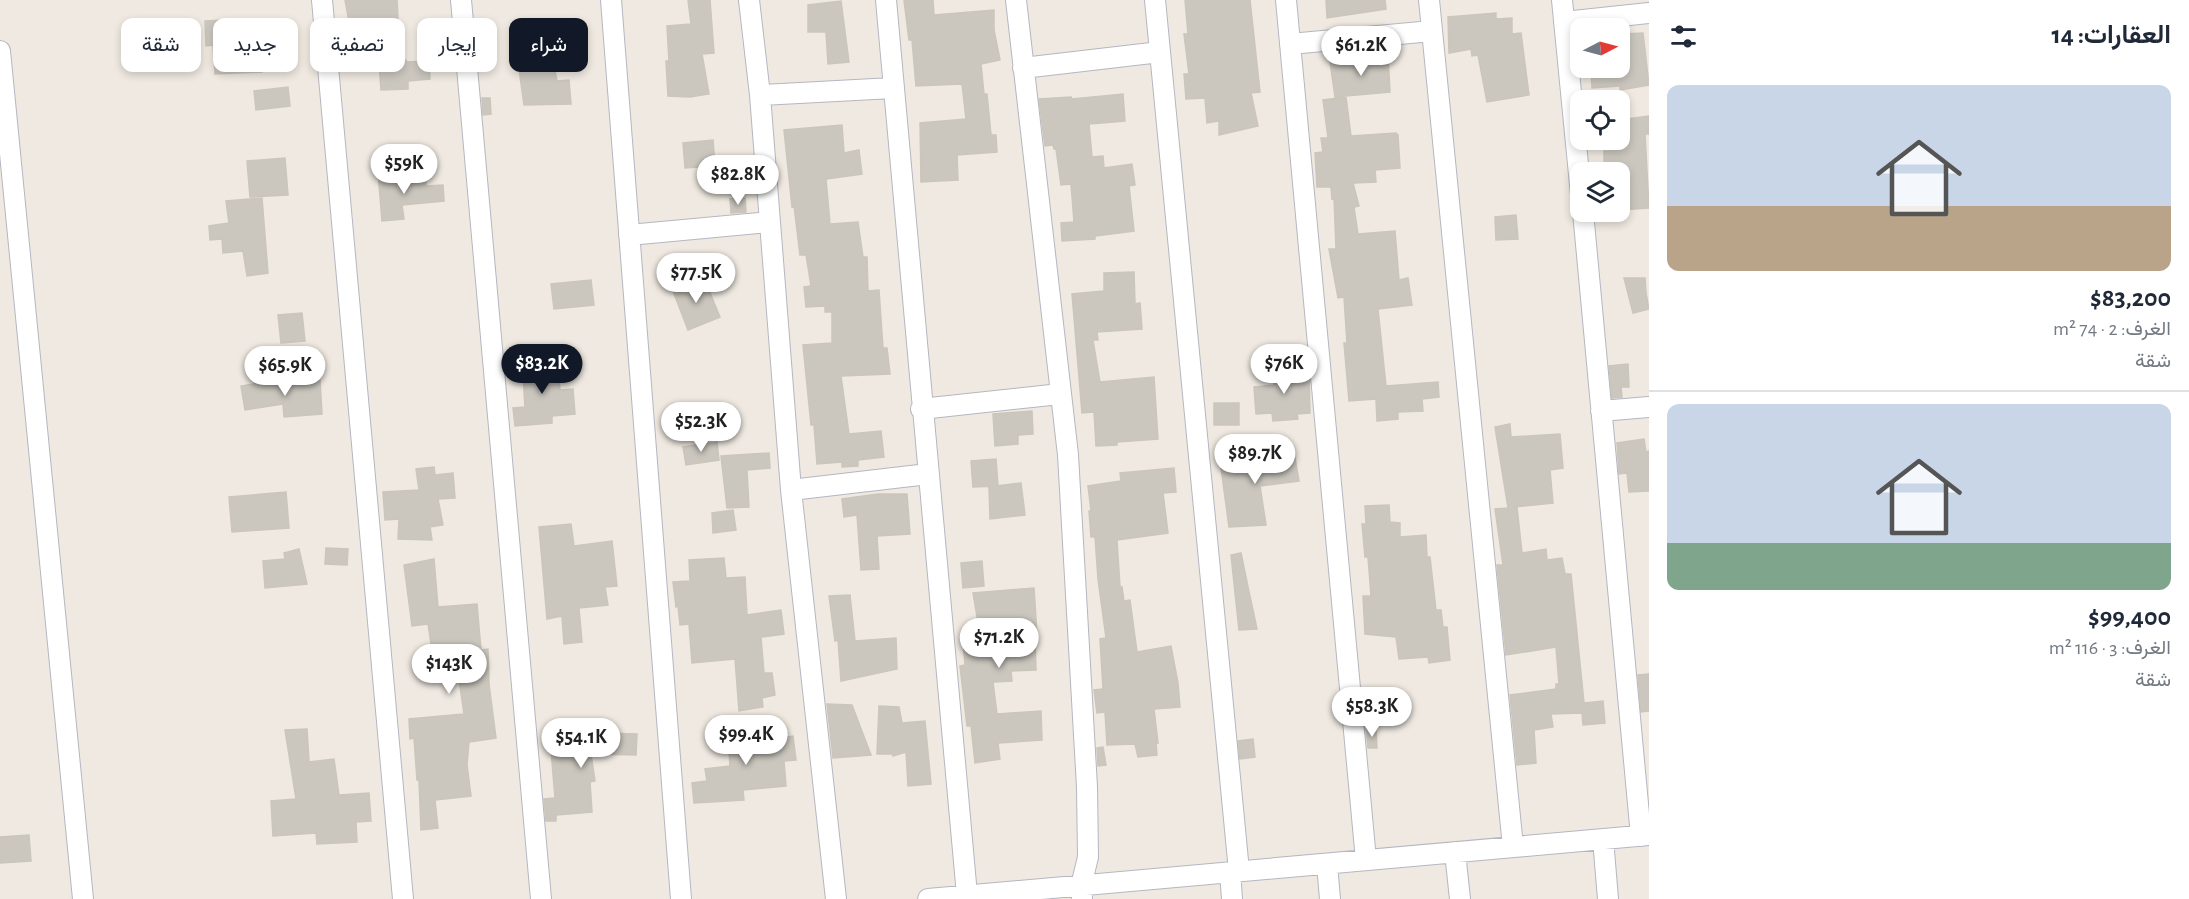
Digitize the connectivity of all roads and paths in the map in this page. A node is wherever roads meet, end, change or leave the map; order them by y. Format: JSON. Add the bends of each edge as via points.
{"nodes":[{"id":1,"x":322,"y":0,"type":"edge"},
{"id":2,"x":461,"y":0,"type":"edge"},
{"id":3,"x":611,"y":0,"type":"edge"},
{"id":4,"x":749,"y":0,"type":"edge"},
{"id":5,"x":886,"y":0,"type":"edge"},
{"id":6,"x":1016,"y":0,"type":"edge"},
{"id":7,"x":1155,"y":0,"type":"edge"},
{"id":8,"x":1286,"y":0,"type":"edge"},
{"id":9,"x":1429,"y":0,"type":"edge"},
{"id":10,"x":1562,"y":0,"type":"edge"},
{"id":11,"x":1649,"y":13,"type":"edge"},
{"id":12,"x":1564,"y":22,"type":"junction"},
{"id":13,"x":1432,"y":31,"type":"junction"},
{"id":14,"x":1290,"y":44,"type":"junction"},
{"id":15,"x":0,"y":51,"type":"edge"},
{"id":16,"x":1160,"y":52,"type":"junction"},
{"id":17,"x":1023,"y":68,"type":"junction"},
{"id":18,"x":893,"y":88,"type":"junction"},
{"id":19,"x":760,"y":95,"type":"junction"},
{"id":20,"x":1578,"y":162,"type":"edge"},
{"id":21,"x":769,"y":222,"type":"junction"},
{"id":22,"x":1584,"y":222,"type":"edge"},
{"id":23,"x":629,"y":235,"type":"junction"},
{"id":24,"x":1060,"y":394,"type":"junction"},
{"id":25,"x":1649,"y":407,"type":"edge"},
{"id":26,"x":921,"y":409,"type":"junction"},
{"id":27,"x":1601,"y":411,"type":"junction"},
{"id":28,"x":928,"y":474,"type":"junction"},
{"id":29,"x":791,"y":490,"type":"junction"},
{"id":30,"x":1645,"y":835,"type":"edge"},
{"id":31,"x":1603,"y":839,"type":"junction"},
{"id":32,"x":1513,"y":847,"type":"junction"},
{"id":33,"x":1455,"y":852,"type":"junction"},
{"id":34,"x":1366,"y":860,"type":"junction"},
{"id":35,"x":1327,"y":864,"type":"junction"},
{"id":36,"x":1234,"y":872,"type":"junction"},
{"id":37,"x":1082,"y":892,"type":"edge"},
{"id":38,"x":967,"y":896,"type":"junction"},
{"id":39,"x":83,"y":899,"type":"edge"},
{"id":40,"x":404,"y":899,"type":"edge"},
{"id":41,"x":541,"y":899,"type":"edge"},
{"id":42,"x":681,"y":899,"type":"edge"},
{"id":43,"x":836,"y":899,"type":"edge"},
{"id":44,"x":937,"y":899,"type":"edge"},
{"id":45,"x":1232,"y":899,"type":"edge"},
{"id":46,"x":1330,"y":899,"type":"edge"},
{"id":47,"x":1460,"y":899,"type":"edge"},
{"id":48,"x":1608,"y":899,"type":"edge"}],
"edges":[{"from":1,"to":40,"type":"street"},
{"from":2,"to":41,"type":"street"},
{"from":3,"to":23,"type":"street"},
{"from":4,"to":19,"type":"street"},
{"from":5,"to":18,"type":"street"},
{"from":6,"to":17,"type":"street"},
{"from":7,"to":16,"type":"street"},
{"from":8,"to":14,"type":"street"},
{"from":9,"to":13,"type":"street"},
{"from":10,"to":12,"type":"street"},
{"from":11,"to":12,"type":"street"},
{"from":12,"to":20,"type":"street"},
{"from":13,"to":14,"type":"street"},
{"from":13,"to":32,"type":"street"},
{"from":14,"to":34,"type":"street"},
{"from":15,"to":39,"type":"street"},
{"from":16,"to":17,"type":"street"},
{"from":16,"to":36,"type":"street"},
{"from":17,"to":24,"type":"street"},
{"from":18,"to":19,"type":"street"},
{"from":18,"to":26,"type":"street"},
{"from":19,"to":21,"type":"street"},
{"from":21,"to":23,"type":"street"},
{"from":21,"to":29,"type":"street"},
{"from":22,"to":27,"type":"street"},
{"from":23,"to":42,"type":"street"},
{"from":24,"to":26,"type":"street"},
{"from":24,"to":37,"type":"street","via":[[1068,455],[1087,787],[1088,857]]},
{"from":25,"to":27,"type":"street"},
{"from":26,"to":28,"type":"street"},
{"from":27,"to":30,"type":"street"},
{"from":28,"to":29,"type":"street"},
{"from":28,"to":38,"type":"street"},
{"from":29,"to":43,"type":"street"},
{"from":30,"to":31,"type":"street"},
{"from":31,"to":32,"type":"street"},
{"from":31,"to":48,"type":"street"},
{"from":32,"to":33,"type":"street"},
{"from":33,"to":34,"type":"street"},
{"from":33,"to":47,"type":"street"},
{"from":34,"to":35,"type":"street"},
{"from":35,"to":36,"type":"street"},
{"from":35,"to":46,"type":"street"},
{"from":36,"to":37,"type":"street"},
{"from":36,"to":45,"type":"street"},
{"from":37,"to":38,"type":"street"},
{"from":38,"to":44,"type":"street"}]}
